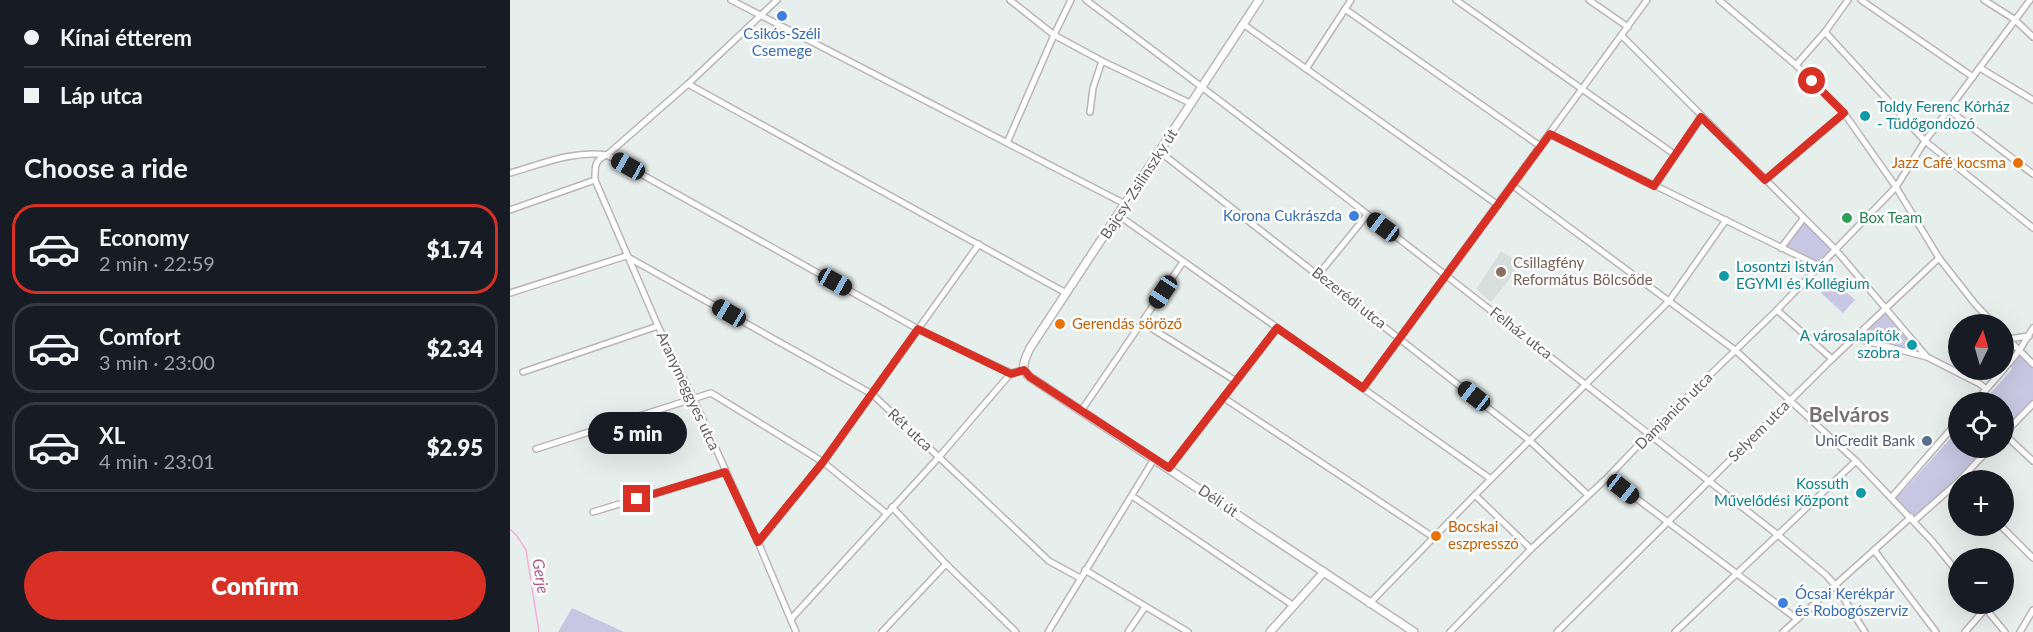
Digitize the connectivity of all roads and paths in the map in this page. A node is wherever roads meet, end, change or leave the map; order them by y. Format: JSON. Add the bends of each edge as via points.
{"nodes":[{"id":1,"x":731,"y":0,"type":"edge"},
{"id":2,"x":777,"y":0,"type":"edge"},
{"id":3,"x":1010,"y":0,"type":"edge"},
{"id":4,"x":1071,"y":0,"type":"edge"},
{"id":5,"x":1086,"y":0,"type":"edge"},
{"id":6,"x":1259,"y":0,"type":"edge"},
{"id":7,"x":1351,"y":0,"type":"edge"},
{"id":8,"x":1456,"y":0,"type":"edge"},
{"id":9,"x":1589,"y":0,"type":"edge"},
{"id":10,"x":1647,"y":0,"type":"edge"},
{"id":11,"x":1719,"y":0,"type":"edge"},
{"id":12,"x":1848,"y":0,"type":"edge"},
{"id":13,"x":1861,"y":0,"type":"edge"},
{"id":14,"x":1984,"y":0,"type":"edge"},
{"id":15,"x":2030,"y":0,"type":"edge"},
{"id":16,"x":1345,"y":9,"type":"junction"},
{"id":17,"x":759,"y":15,"type":"junction"},
{"id":18,"x":2014,"y":19,"type":"junction"},
{"id":19,"x":1243,"y":24,"type":"junction"},
{"id":20,"x":1628,"y":27,"type":"junction"},
{"id":21,"x":1825,"y":32,"type":"junction"},
{"id":22,"x":1054,"y":35,"type":"junction"},
{"id":23,"x":1622,"y":36,"type":"junction"},
{"id":24,"x":2033,"y":37,"type":"edge"},
{"id":25,"x":1102,"y":61,"type":"junction"},
{"id":26,"x":1796,"y":65,"type":"junction"},
{"id":27,"x":1306,"y":69,"type":"junction"},
{"id":28,"x":1980,"y":69,"type":"junction"},
{"id":29,"x":1973,"y":77,"type":"junction"},
{"id":30,"x":688,"y":84,"type":"junction"},
{"id":31,"x":1203,"y":87,"type":"junction"},
{"id":32,"x":1581,"y":89,"type":"junction"},
{"id":33,"x":2033,"y":100,"type":"edge"},
{"id":34,"x":1192,"y":104,"type":"junction"},
{"id":35,"x":1949,"y":110,"type":"junction"},
{"id":36,"x":1090,"y":112,"type":"dead end"},
{"id":37,"x":1844,"y":113,"type":"junction"},
{"id":38,"x":1701,"y":117,"type":"junction"},
{"id":39,"x":1550,"y":134,"type":"junction"},
{"id":40,"x":1925,"y":141,"type":"junction"},
{"id":41,"x":1007,"y":143,"type":"junction"},
{"id":42,"x":1540,"y":146,"type":"junction"},
{"id":43,"x":1160,"y":152,"type":"junction"},
{"id":44,"x":1674,"y":154,"type":"junction"},
{"id":45,"x":608,"y":155,"type":"junction"},
{"id":46,"x":510,"y":173,"type":"edge"},
{"id":47,"x":2033,"y":174,"type":"edge"},
{"id":48,"x":595,"y":180,"type":"junction"},
{"id":49,"x":1765,"y":180,"type":"junction"},
{"id":50,"x":1512,"y":185,"type":"junction"},
{"id":51,"x":1654,"y":186,"type":"junction"},
{"id":52,"x":1896,"y":187,"type":"junction"},
{"id":53,"x":1125,"y":204,"type":"junction"},
{"id":54,"x":1498,"y":205,"type":"junction"},
{"id":55,"x":510,"y":210,"type":"edge"},
{"id":56,"x":1118,"y":215,"type":"junction"},
{"id":57,"x":1367,"y":215,"type":"junction"},
{"id":58,"x":1726,"y":219,"type":"junction"},
{"id":59,"x":1803,"y":219,"type":"junction"},
{"id":60,"x":2033,"y":228,"type":"edge"},
{"id":61,"x":979,"y":244,"type":"junction"},
{"id":62,"x":1781,"y":248,"type":"junction"},
{"id":63,"x":1835,"y":249,"type":"junction"},
{"id":64,"x":626,"y":256,"type":"junction"},
{"id":65,"x":1939,"y":258,"type":"junction"},
{"id":66,"x":1183,"y":262,"type":"junction"},
{"id":67,"x":1819,"y":266,"type":"junction"},
{"id":68,"x":1318,"y":274,"type":"junction"},
{"id":69,"x":1446,"y":274,"type":"junction"},
{"id":70,"x":510,"y":293,"type":"edge"},
{"id":71,"x":1066,"y":293,"type":"junction"},
{"id":72,"x":1669,"y":301,"type":"junction"},
{"id":73,"x":1886,"y":308,"type":"junction"},
{"id":74,"x":1777,"y":310,"type":"junction"},
{"id":75,"x":1984,"y":314,"type":"edge"},
{"id":76,"x":1143,"y":323,"type":"junction"},
{"id":77,"x":658,"y":326,"type":"junction"},
{"id":78,"x":1277,"y":328,"type":"junction"},
{"id":79,"x":2033,"y":328,"type":"edge"},
{"id":80,"x":918,"y":329,"type":"junction"},
{"id":81,"x":2029,"y":336,"type":"junction"},
{"id":82,"x":2014,"y":337,"type":"edge"},
{"id":83,"x":1400,"y":338,"type":"junction"},
{"id":84,"x":1854,"y":338,"type":"junction"},
{"id":85,"x":2014,"y":346,"type":"edge"},
{"id":86,"x":1735,"y":350,"type":"junction"},
{"id":87,"x":2019,"y":351,"type":"junction"},
{"id":88,"x":1927,"y":357,"type":"junction"},
{"id":89,"x":2014,"y":357,"type":"edge"},
{"id":90,"x":1832,"y":359,"type":"junction"},
{"id":91,"x":2033,"y":364,"type":"edge"},
{"id":92,"x":1024,"y":370,"type":"junction"},
{"id":93,"x":523,"y":372,"type":"dead end"},
{"id":94,"x":1011,"y":374,"type":"junction"},
{"id":95,"x":1994,"y":380,"type":"edge"},
{"id":96,"x":1236,"y":381,"type":"junction"},
{"id":97,"x":1586,"y":384,"type":"junction"},
{"id":98,"x":1363,"y":388,"type":"junction"},
{"id":99,"x":1986,"y":389,"type":"junction"},
{"id":100,"x":1983,"y":392,"type":"edge"},
{"id":101,"x":872,"y":394,"type":"junction"},
{"id":102,"x":693,"y":398,"type":"junction"},
{"id":103,"x":1224,"y":398,"type":"junction"},
{"id":104,"x":1791,"y":399,"type":"junction"},
{"id":105,"x":2033,"y":404,"type":"edge"},
{"id":106,"x":1081,"y":411,"type":"junction"},
{"id":107,"x":2014,"y":424,"type":"edge"},
{"id":108,"x":1948,"y":433,"type":"edge"},
{"id":109,"x":1649,"y":434,"type":"junction"},
{"id":110,"x":1529,"y":440,"type":"junction"},
{"id":111,"x":2014,"y":443,"type":"edge"},
{"id":112,"x":536,"y":449,"type":"dead end"},
{"id":113,"x":939,"y":457,"type":"junction"},
{"id":114,"x":1981,"y":458,"type":"edge"},
{"id":115,"x":1154,"y":459,"type":"junction"},
{"id":116,"x":1856,"y":461,"type":"junction"},
{"id":117,"x":2033,"y":461,"type":"edge"},
{"id":118,"x":823,"y":462,"type":"junction"},
{"id":119,"x":1169,"y":468,"type":"junction"},
{"id":120,"x":1969,"y":470,"type":"edge"},
{"id":121,"x":725,"y":472,"type":"junction"},
{"id":122,"x":1608,"y":477,"type":"junction"},
{"id":123,"x":1491,"y":479,"type":"junction"},
{"id":124,"x":1709,"y":481,"type":"junction"},
{"id":125,"x":1948,"y":490,"type":"edge"},
{"id":126,"x":1475,"y":495,"type":"junction"},
{"id":127,"x":1588,"y":495,"type":"junction"},
{"id":128,"x":1132,"y":496,"type":"junction"},
{"id":129,"x":1892,"y":497,"type":"junction"},
{"id":130,"x":892,"y":507,"type":"junction"},
{"id":131,"x":594,"y":512,"type":"dead end"},
{"id":132,"x":886,"y":513,"type":"junction"},
{"id":133,"x":1912,"y":519,"type":"junction"},
{"id":134,"x":1667,"y":523,"type":"junction"},
{"id":135,"x":1778,"y":534,"type":"junction"},
{"id":136,"x":2012,"y":536,"type":"edge"},
{"id":137,"x":1433,"y":537,"type":"junction"},
{"id":138,"x":758,"y":542,"type":"junction"},
{"id":139,"x":1531,"y":549,"type":"junction"},
{"id":140,"x":1874,"y":550,"type":"junction"},
{"id":141,"x":2033,"y":558,"type":"edge"},
{"id":142,"x":1948,"y":561,"type":"edge"},
{"id":143,"x":946,"y":564,"type":"junction"},
{"id":144,"x":1085,"y":570,"type":"junction"},
{"id":145,"x":1324,"y":572,"type":"junction"},
{"id":146,"x":1737,"y":575,"type":"junction"},
{"id":147,"x":1080,"y":578,"type":"junction"},
{"id":148,"x":1835,"y":585,"type":"junction"},
{"id":149,"x":1370,"y":604,"type":"junction"},
{"id":150,"x":1294,"y":606,"type":"junction"},
{"id":151,"x":1145,"y":607,"type":"junction"},
{"id":152,"x":2033,"y":610,"type":"edge"},
{"id":153,"x":1978,"y":614,"type":"edge"},
{"id":154,"x":1990,"y":614,"type":"edge"},
{"id":155,"x":791,"y":619,"type":"junction"},
{"id":156,"x":1797,"y":619,"type":"junction"},
{"id":157,"x":1786,"y":631,"type":"edge"},
{"id":158,"x":796,"y":632,"type":"edge"},
{"id":159,"x":882,"y":632,"type":"edge"},
{"id":160,"x":1016,"y":632,"type":"edge"},
{"id":161,"x":1048,"y":632,"type":"edge"},
{"id":162,"x":1128,"y":632,"type":"edge"},
{"id":163,"x":1188,"y":632,"type":"edge"},
{"id":164,"x":1270,"y":632,"type":"edge"},
{"id":165,"x":1413,"y":632,"type":"edge"},
{"id":166,"x":1450,"y":632,"type":"edge"},
{"id":167,"x":1557,"y":632,"type":"edge"},
{"id":168,"x":1675,"y":632,"type":"edge"},
{"id":169,"x":1865,"y":632,"type":"edge"},
{"id":170,"x":1936,"y":632,"type":"edge"},
{"id":171,"x":1965,"y":632,"type":"edge"},
{"id":172,"x":2005,"y":632,"type":"edge"},
{"id":173,"x":2020,"y":632,"type":"edge"}],
"edges":[{"from":1,"to":17,"type":"street"},
{"from":2,"to":17,"type":"street"},
{"from":3,"to":22,"type":"street"},
{"from":4,"to":22,"type":"street"},
{"from":5,"to":31,"type":"street","name":"Felház utca"},
{"from":6,"to":19,"type":"main road","name":"Bajcsy-Zsilinszky út"},
{"from":7,"to":16,"type":"street"},
{"from":8,"to":32,"type":"street"},
{"from":9,"to":20,"type":"street"},
{"from":10,"to":20,"type":"street"},
{"from":11,"to":26,"type":"street"},
{"from":12,"to":21,"type":"street"},
{"from":13,"to":29,"type":"street"},
{"from":14,"to":18,"type":"street"},
{"from":15,"to":18,"type":"street","name":"Damjanich utca"},
{"from":16,"to":27,"type":"street"},
{"from":16,"to":42,"type":"street"},
{"from":17,"to":30,"type":"street"},
{"from":17,"to":41,"type":"street"},
{"from":18,"to":24,"type":"street"},
{"from":18,"to":28,"type":"street","name":"Damjanich utca"},
{"from":19,"to":27,"type":"street"},
{"from":19,"to":31,"type":"main road","name":"Bajcsy-Zsilinszky út"},
{"from":20,"to":23,"type":"street"},
{"from":21,"to":26,"type":"street"},
{"from":21,"to":40,"type":"street"},
{"from":22,"to":25,"type":"street"},
{"from":22,"to":41,"type":"street"},
{"from":23,"to":32,"type":"street"},
{"from":23,"to":38,"type":"street"},
{"from":25,"to":34,"type":"street"},
{"from":25,"to":36,"type":"street"},
{"from":26,"to":37,"type":"street"},
{"from":27,"to":54,"type":"street"},
{"from":28,"to":29,"type":"street","name":"Damjanich utca"},
{"from":28,"to":33,"type":"street"},
{"from":29,"to":35,"type":"street","name":"Damjanich utca"},
{"from":30,"to":45,"type":"street"},
{"from":30,"to":61,"type":"street"},
{"from":31,"to":34,"type":"main road","name":"Bajcsy-Zsilinszky út"},
{"from":31,"to":57,"type":"street","name":"Felház utca"},
{"from":32,"to":39,"type":"street"},
{"from":32,"to":44,"type":"street"},
{"from":34,"to":43,"type":"main road","name":"Bajcsy-Zsilinszky út"},
{"from":35,"to":40,"type":"street","name":"Damjanich utca"},
{"from":35,"to":47,"type":"street"},
{"from":37,"to":49,"type":"street"},
{"from":37,"to":52,"type":"street"},
{"from":38,"to":44,"type":"street"},
{"from":38,"to":49,"type":"street"},
{"from":39,"to":42,"type":"street"},
{"from":39,"to":51,"type":"street"},
{"from":40,"to":52,"type":"street","name":"Damjanich utca"},
{"from":40,"to":60,"type":"street"},
{"from":41,"to":53,"type":"street"},
{"from":42,"to":50,"type":"street"},
{"from":43,"to":53,"type":"main road","name":"Bajcsy-Zsilinszky út"},
{"from":43,"to":68,"type":"street","name":"Bezerédi utca"},
{"from":44,"to":51,"type":"street"},
{"from":45,"to":46,"type":"street","via":[[575,155]]},
{"from":45,"to":48,"type":"street","via":[[596,163]]},
{"from":45,"to":80,"type":"street"},
{"from":48,"to":55,"type":"street"},
{"from":48,"to":64,"type":"street","name":"Aranymeggyes utca"},
{"from":49,"to":59,"type":"street"},
{"from":50,"to":54,"type":"street"},
{"from":50,"to":72,"type":"street"},
{"from":51,"to":58,"type":"street"},
{"from":52,"to":63,"type":"street","name":"Damjanich utca"},
{"from":52,"to":65,"type":"street"},
{"from":53,"to":56,"type":"main road","name":"Bajcsy-Zsilinszky út"},
{"from":54,"to":69,"type":"street"},
{"from":56,"to":66,"type":"street"},
{"from":56,"to":71,"type":"main road","name":"Bajcsy-Zsilinszky út"},
{"from":57,"to":68,"type":"street"},
{"from":57,"to":69,"type":"street","name":"Felház utca"},
{"from":58,"to":62,"type":"street"},
{"from":58,"to":72,"type":"street"},
{"from":59,"to":62,"type":"street"},
{"from":59,"to":63,"type":"street"},
{"from":61,"to":71,"type":"street"},
{"from":61,"to":80,"type":"street"},
{"from":62,"to":67,"type":"street"},
{"from":63,"to":67,"type":"street","name":"Damjanich utca"},
{"from":63,"to":73,"type":"street"},
{"from":64,"to":70,"type":"street"},
{"from":64,"to":77,"type":"street","name":"Aranymeggyes utca"},
{"from":64,"to":101,"type":"street","name":"Rét utca"},
{"from":65,"to":73,"type":"street","name":"Selyem utca"},
{"from":65,"to":75,"type":"street"},
{"from":66,"to":76,"type":"street"},
{"from":66,"to":78,"type":"street"},
{"from":67,"to":74,"type":"street","name":"Damjanich utca"},
{"from":68,"to":83,"type":"street","name":"Bezerédi utca"},
{"from":69,"to":83,"type":"street"},
{"from":69,"to":97,"type":"street","name":"Felház utca"},
{"from":71,"to":92,"type":"main road","name":"Bajcsy-Zsilinszky út","via":[[1030,348]]},
{"from":72,"to":86,"type":"street"},
{"from":72,"to":97,"type":"street"},
{"from":73,"to":84,"type":"street","name":"Selyem utca"},
{"from":73,"to":88,"type":"street"},
{"from":74,"to":86,"type":"street","name":"Damjanich utca"},
{"from":74,"to":90,"type":"street"},
{"from":76,"to":96,"type":"street"},
{"from":76,"to":106,"type":"street"},
{"from":77,"to":93,"type":"street"},
{"from":77,"to":102,"type":"street","name":"Aranymeggyes utca"},
{"from":78,"to":96,"type":"street"},
{"from":78,"to":98,"type":"street"},
{"from":79,"to":81,"type":"street"},
{"from":80,"to":94,"type":"street"},
{"from":80,"to":101,"type":"street"},
{"from":81,"to":82,"type":"street"},
{"from":81,"to":87,"type":"street"},
{"from":83,"to":98,"type":"street"},
{"from":83,"to":110,"type":"street","name":"Bezerédi utca"},
{"from":84,"to":88,"type":"street"},
{"from":84,"to":90,"type":"street","name":"Selyem utca"},
{"from":85,"to":87,"type":"street"},
{"from":86,"to":104,"type":"street"},
{"from":86,"to":109,"type":"street","name":"Damjanich utca"},
{"from":87,"to":89,"type":"street"},
{"from":87,"to":91,"type":"street"},
{"from":88,"to":99,"type":"street"},
{"from":90,"to":104,"type":"street","name":"Selyem utca"},
{"from":92,"to":94,"type":"street"},
{"from":92,"to":106,"type":"main road","name":"Déli út"},
{"from":94,"to":113,"type":"street"},
{"from":95,"to":99,"type":"street"},
{"from":96,"to":103,"type":"street"},
{"from":97,"to":109,"type":"street","name":"Felház utca"},
{"from":97,"to":110,"type":"street"},
{"from":98,"to":123,"type":"street"},
{"from":99,"to":100,"type":"street"},
{"from":101,"to":113,"type":"street","name":"Rét utca"},
{"from":101,"to":118,"type":"street"},
{"from":102,"to":112,"type":"street"},
{"from":102,"to":118,"type":"street","via":[[711,393]]},
{"from":102,"to":121,"type":"street","name":"Aranymeggyes utca"},
{"from":103,"to":119,"type":"street"},
{"from":103,"to":137,"type":"street"},
{"from":104,"to":116,"type":"street"},
{"from":104,"to":124,"type":"street","name":"Selyem utca"},
{"from":105,"to":107,"type":"street"},
{"from":106,"to":115,"type":"main road","name":"Déli út"},
{"from":108,"to":129,"type":"street"},
{"from":109,"to":122,"type":"street","name":"Damjanich utca"},
{"from":109,"to":124,"type":"street","name":"Felház utca"},
{"from":110,"to":123,"type":"street"},
{"from":110,"to":127,"type":"street","name":"Bezerédi utca"},
{"from":111,"to":117,"type":"street"},
{"from":113,"to":130,"type":"street"},
{"from":113,"to":147,"type":"street","name":"Rét utca","via":[[1049,561]]},
{"from":114,"to":120,"type":"street"},
{"from":115,"to":119,"type":"main road","name":"Déli út"},
{"from":115,"to":128,"type":"street"},
{"from":116,"to":129,"type":"street"},
{"from":116,"to":135,"type":"street"},
{"from":118,"to":132,"type":"street"},
{"from":118,"to":138,"type":"street"},
{"from":119,"to":145,"type":"main road","name":"Déli út"},
{"from":121,"to":131,"type":"street"},
{"from":121,"to":138,"type":"street","name":"Aranymeggyes utca"},
{"from":122,"to":127,"type":"street","name":"Damjanich utca"},
{"from":122,"to":134,"type":"street"},
{"from":123,"to":126,"type":"street"},
{"from":124,"to":134,"type":"street","name":"Selyem utca"},
{"from":124,"to":135,"type":"street","name":"Felház utca"},
{"from":125,"to":133,"type":"street"},
{"from":126,"to":137,"type":"street"},
{"from":126,"to":139,"type":"street"},
{"from":127,"to":139,"type":"street","name":"Damjanich utca"},
{"from":128,"to":144,"type":"street"},
{"from":128,"to":150,"type":"street"},
{"from":129,"to":133,"type":"street"},
{"from":130,"to":132,"type":"street"},
{"from":130,"to":143,"type":"street"},
{"from":132,"to":155,"type":"street"},
{"from":133,"to":140,"type":"street"},
{"from":133,"to":142,"type":"street"},
{"from":134,"to":146,"type":"street"},
{"from":134,"to":167,"type":"street","name":"Selyem utca"},
{"from":135,"to":146,"type":"street"},
{"from":135,"to":148,"type":"street","name":"Felház utca"},
{"from":136,"to":141,"type":"street"},
{"from":137,"to":149,"type":"street"},
{"from":138,"to":155,"type":"street","name":"Aranymeggyes utca"},
{"from":139,"to":166,"type":"street","name":"Damjanich utca"},
{"from":140,"to":148,"type":"street"},
{"from":140,"to":170,"type":"street"},
{"from":143,"to":159,"type":"street"},
{"from":143,"to":160,"type":"street"},
{"from":144,"to":147,"type":"street"},
{"from":144,"to":151,"type":"street"},
{"from":145,"to":149,"type":"main road","name":"Déli út"},
{"from":145,"to":150,"type":"main road"},
{"from":146,"to":156,"type":"street"},
{"from":146,"to":168,"type":"street"},
{"from":147,"to":161,"type":"street"},
{"from":148,"to":156,"type":"street"},
{"from":148,"to":169,"type":"street","name":"Felház utca"},
{"from":149,"to":165,"type":"main road","name":"Déli út"},
{"from":150,"to":164,"type":"main road"},
{"from":151,"to":162,"type":"street"},
{"from":151,"to":163,"type":"street"},
{"from":152,"to":173,"type":"street"},
{"from":153,"to":171,"type":"street"},
{"from":154,"to":172,"type":"street"},
{"from":155,"to":158,"type":"street","name":"Aranymeggyes utca"},
{"from":156,"to":157,"type":"street"}]}
